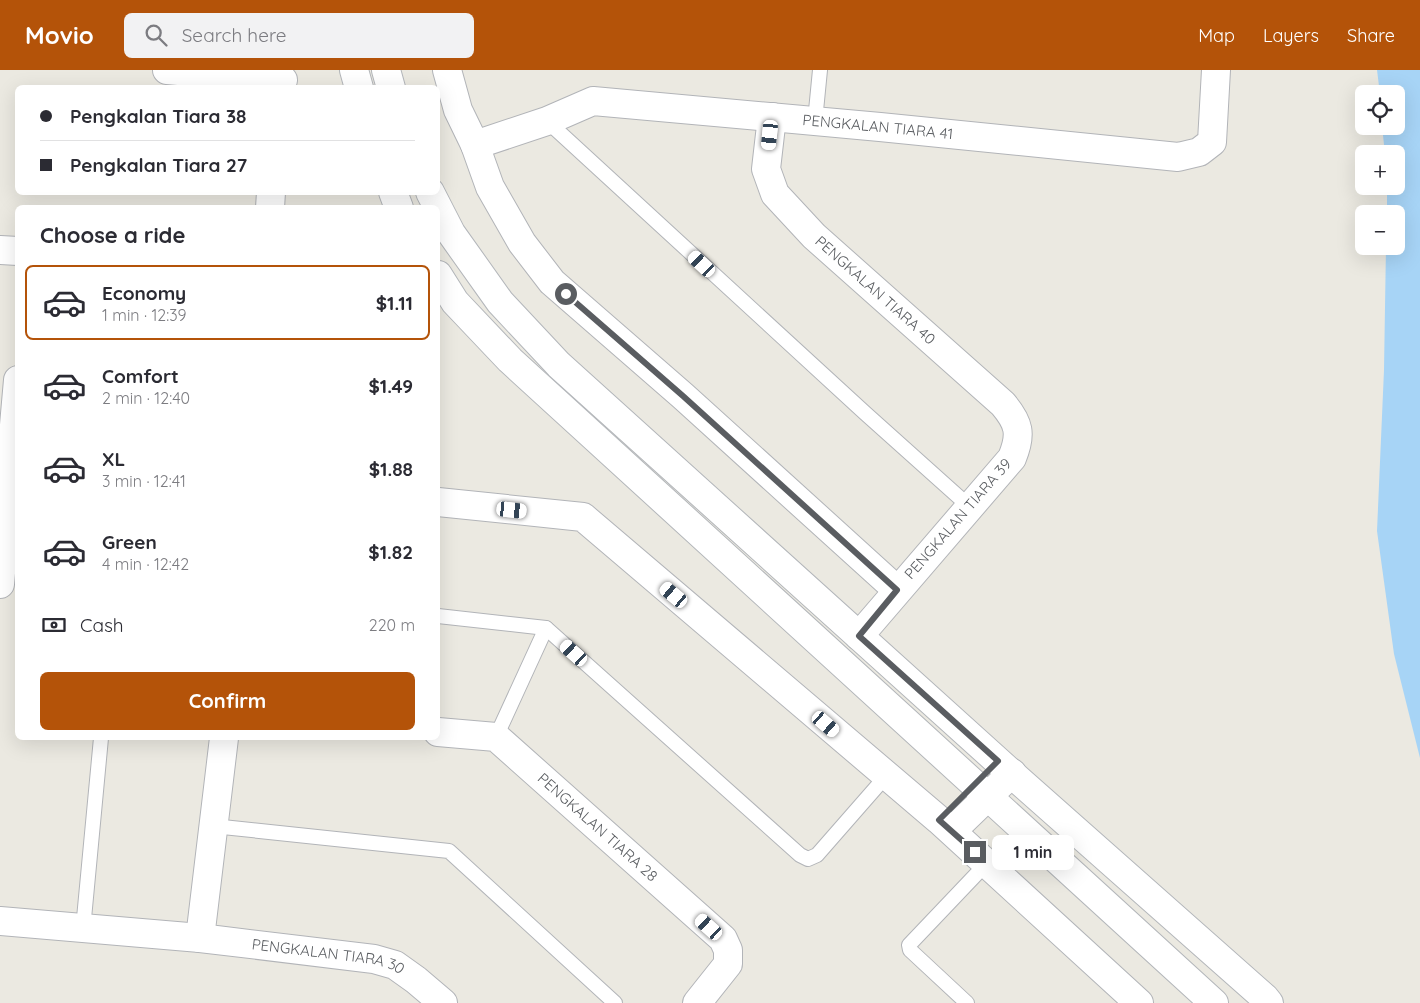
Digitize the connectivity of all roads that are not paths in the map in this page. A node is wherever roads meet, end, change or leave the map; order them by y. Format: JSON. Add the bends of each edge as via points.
{"nodes":[{"id":1,"x":167,"y":70,"type":"edge"},
{"id":2,"x":354,"y":70,"type":"edge"},
{"id":3,"x":386,"y":70,"type":"edge"},
{"id":4,"x":446,"y":70,"type":"edge"},
{"id":5,"x":820,"y":70,"type":"edge"},
{"id":6,"x":1216,"y":70,"type":"edge"},
{"id":7,"x":283,"y":79,"type":"edge"},
{"id":8,"x":357,"y":85,"type":"edge"},
{"id":9,"x":390,"y":85,"type":"edge"},
{"id":10,"x":772,"y":117,"type":"junction"},
{"id":11,"x":546,"y":121,"type":"junction"},
{"id":12,"x":814,"y":121,"type":"junction"},
{"id":13,"x":475,"y":146,"type":"junction"},
{"id":14,"x":440,"y":211,"type":"edge"},
{"id":15,"x":0,"y":250,"type":"edge"},
{"id":16,"x":15,"y":252,"type":"edge"},
{"id":17,"x":440,"y":278,"type":"edge"},
{"id":18,"x":15,"y":414,"type":"edge"},
{"id":19,"x":1017,"y":446,"type":"joint"},
{"id":20,"x":440,"y":502,"type":"edge"},
{"id":21,"x":971,"y":508,"type":"junction"},
{"id":22,"x":0,"y":584,"type":"edge"},
{"id":23,"x":897,"y":590,"type":"junction"},
{"id":24,"x":440,"y":616,"type":"edge"},
{"id":25,"x":546,"y":628,"type":"junction"},
{"id":26,"x":859,"y":636,"type":"junction"},
{"id":27,"x":440,"y":732,"type":"edge"},
{"id":28,"x":496,"y":737,"type":"junction"},
{"id":29,"x":101,"y":740,"type":"edge"},
{"id":30,"x":224,"y":740,"type":"edge"},
{"id":31,"x":1005,"y":767,"type":"junction"},
{"id":32,"x":887,"y":775,"type":"junction"},
{"id":33,"x":981,"y":791,"type":"junction"},
{"id":34,"x":213,"y":826,"type":"junction"},
{"id":35,"x":945,"y":826,"type":"junction"},
{"id":36,"x":987,"y":863,"type":"junction"},
{"id":37,"x":0,"y":921,"type":"edge"},
{"id":38,"x":83,"y":929,"type":"junction"},
{"id":39,"x":200,"y":938,"type":"junction"},
{"id":40,"x":443,"y":1003,"type":"edge"},
{"id":41,"x":615,"y":1003,"type":"edge"},
{"id":42,"x":697,"y":1003,"type":"edge"},
{"id":43,"x":967,"y":1003,"type":"edge"},
{"id":44,"x":1139,"y":1003,"type":"edge"},
{"id":45,"x":1214,"y":1003,"type":"edge"},
{"id":46,"x":1269,"y":1003,"type":"edge"}],
"edges":[{"from":1,"to":7,"type":"street"},
{"from":2,"to":8,"type":"street"},
{"from":3,"to":9,"type":"street"},
{"from":4,"to":13,"type":"street","via":[[458,110]]},
{"from":5,"to":12,"type":"lane"},
{"from":6,"to":12,"type":"street","name":"PENGKALAN TIARA 41","via":[[1212,142],[1200,152],[1178,157]]},
{"from":10,"to":11,"type":"street","name":"PENGKALAN TIARA 41","via":[[593,101]]},
{"from":10,"to":12,"type":"street","name":"PENGKALAN TIARA 41"},
{"from":10,"to":19,"type":"street","name":"PENGKALAN TIARA 40","via":[[766,169],[775,194],[814,236],[1003,404],[1015,418]]},
{"from":11,"to":13,"type":"street","name":"PENGKALAN TIARA 41"},
{"from":11,"to":21,"type":"lane"},
{"from":13,"to":23,"type":"street","via":[[490,187],[522,243],[552,282]]},
{"from":14,"to":26,"type":"street","via":[[500,302],[559,365]]},
{"from":15,"to":16,"type":"street"},
{"from":17,"to":33,"type":"street","via":[[455,302],[510,360]]},
{"from":18,"to":22,"type":"street"},
{"from":19,"to":21,"type":"street","name":"PENGKALAN TIARA 39","via":[[1012,458]]},
{"from":20,"to":32,"type":"street","via":[[583,517]]},
{"from":21,"to":23,"type":"street","name":"PENGKALAN TIARA 39"},
{"from":23,"to":26,"type":"street","name":"PENGKALAN TIARA 39"},
{"from":24,"to":25,"type":"lane"},
{"from":25,"to":28,"type":"lane"},
{"from":25,"to":32,"type":"lane","via":[[800,855],[808,858],[817,856]]},
{"from":26,"to":31,"type":"street"},
{"from":27,"to":28,"type":"street"},
{"from":28,"to":42,"type":"street","name":"PENGKALAN TIARA 28","via":[[723,939],[728,950],[728,964]]},
{"from":29,"to":38,"type":"lane"},
{"from":30,"to":34,"type":"street"},
{"from":31,"to":33,"type":"street"},
{"from":31,"to":46,"type":"street"},
{"from":32,"to":35,"type":"street"},
{"from":33,"to":35,"type":"street"},
{"from":33,"to":45,"type":"street"},
{"from":34,"to":39,"type":"street"},
{"from":34,"to":41,"type":"lane","via":[[448,851]]},
{"from":35,"to":36,"type":"street"},
{"from":36,"to":43,"type":"lane","via":[[909,945],[910,950]]},
{"from":36,"to":44,"type":"street"},
{"from":37,"to":38,"type":"street","name":"PENGKALAN TIARA 30"},
{"from":38,"to":39,"type":"street","name":"PENGKALAN TIARA 30"},
{"from":39,"to":40,"type":"street","name":"PENGKALAN TIARA 30","via":[[374,959],[395,965]]}]}
